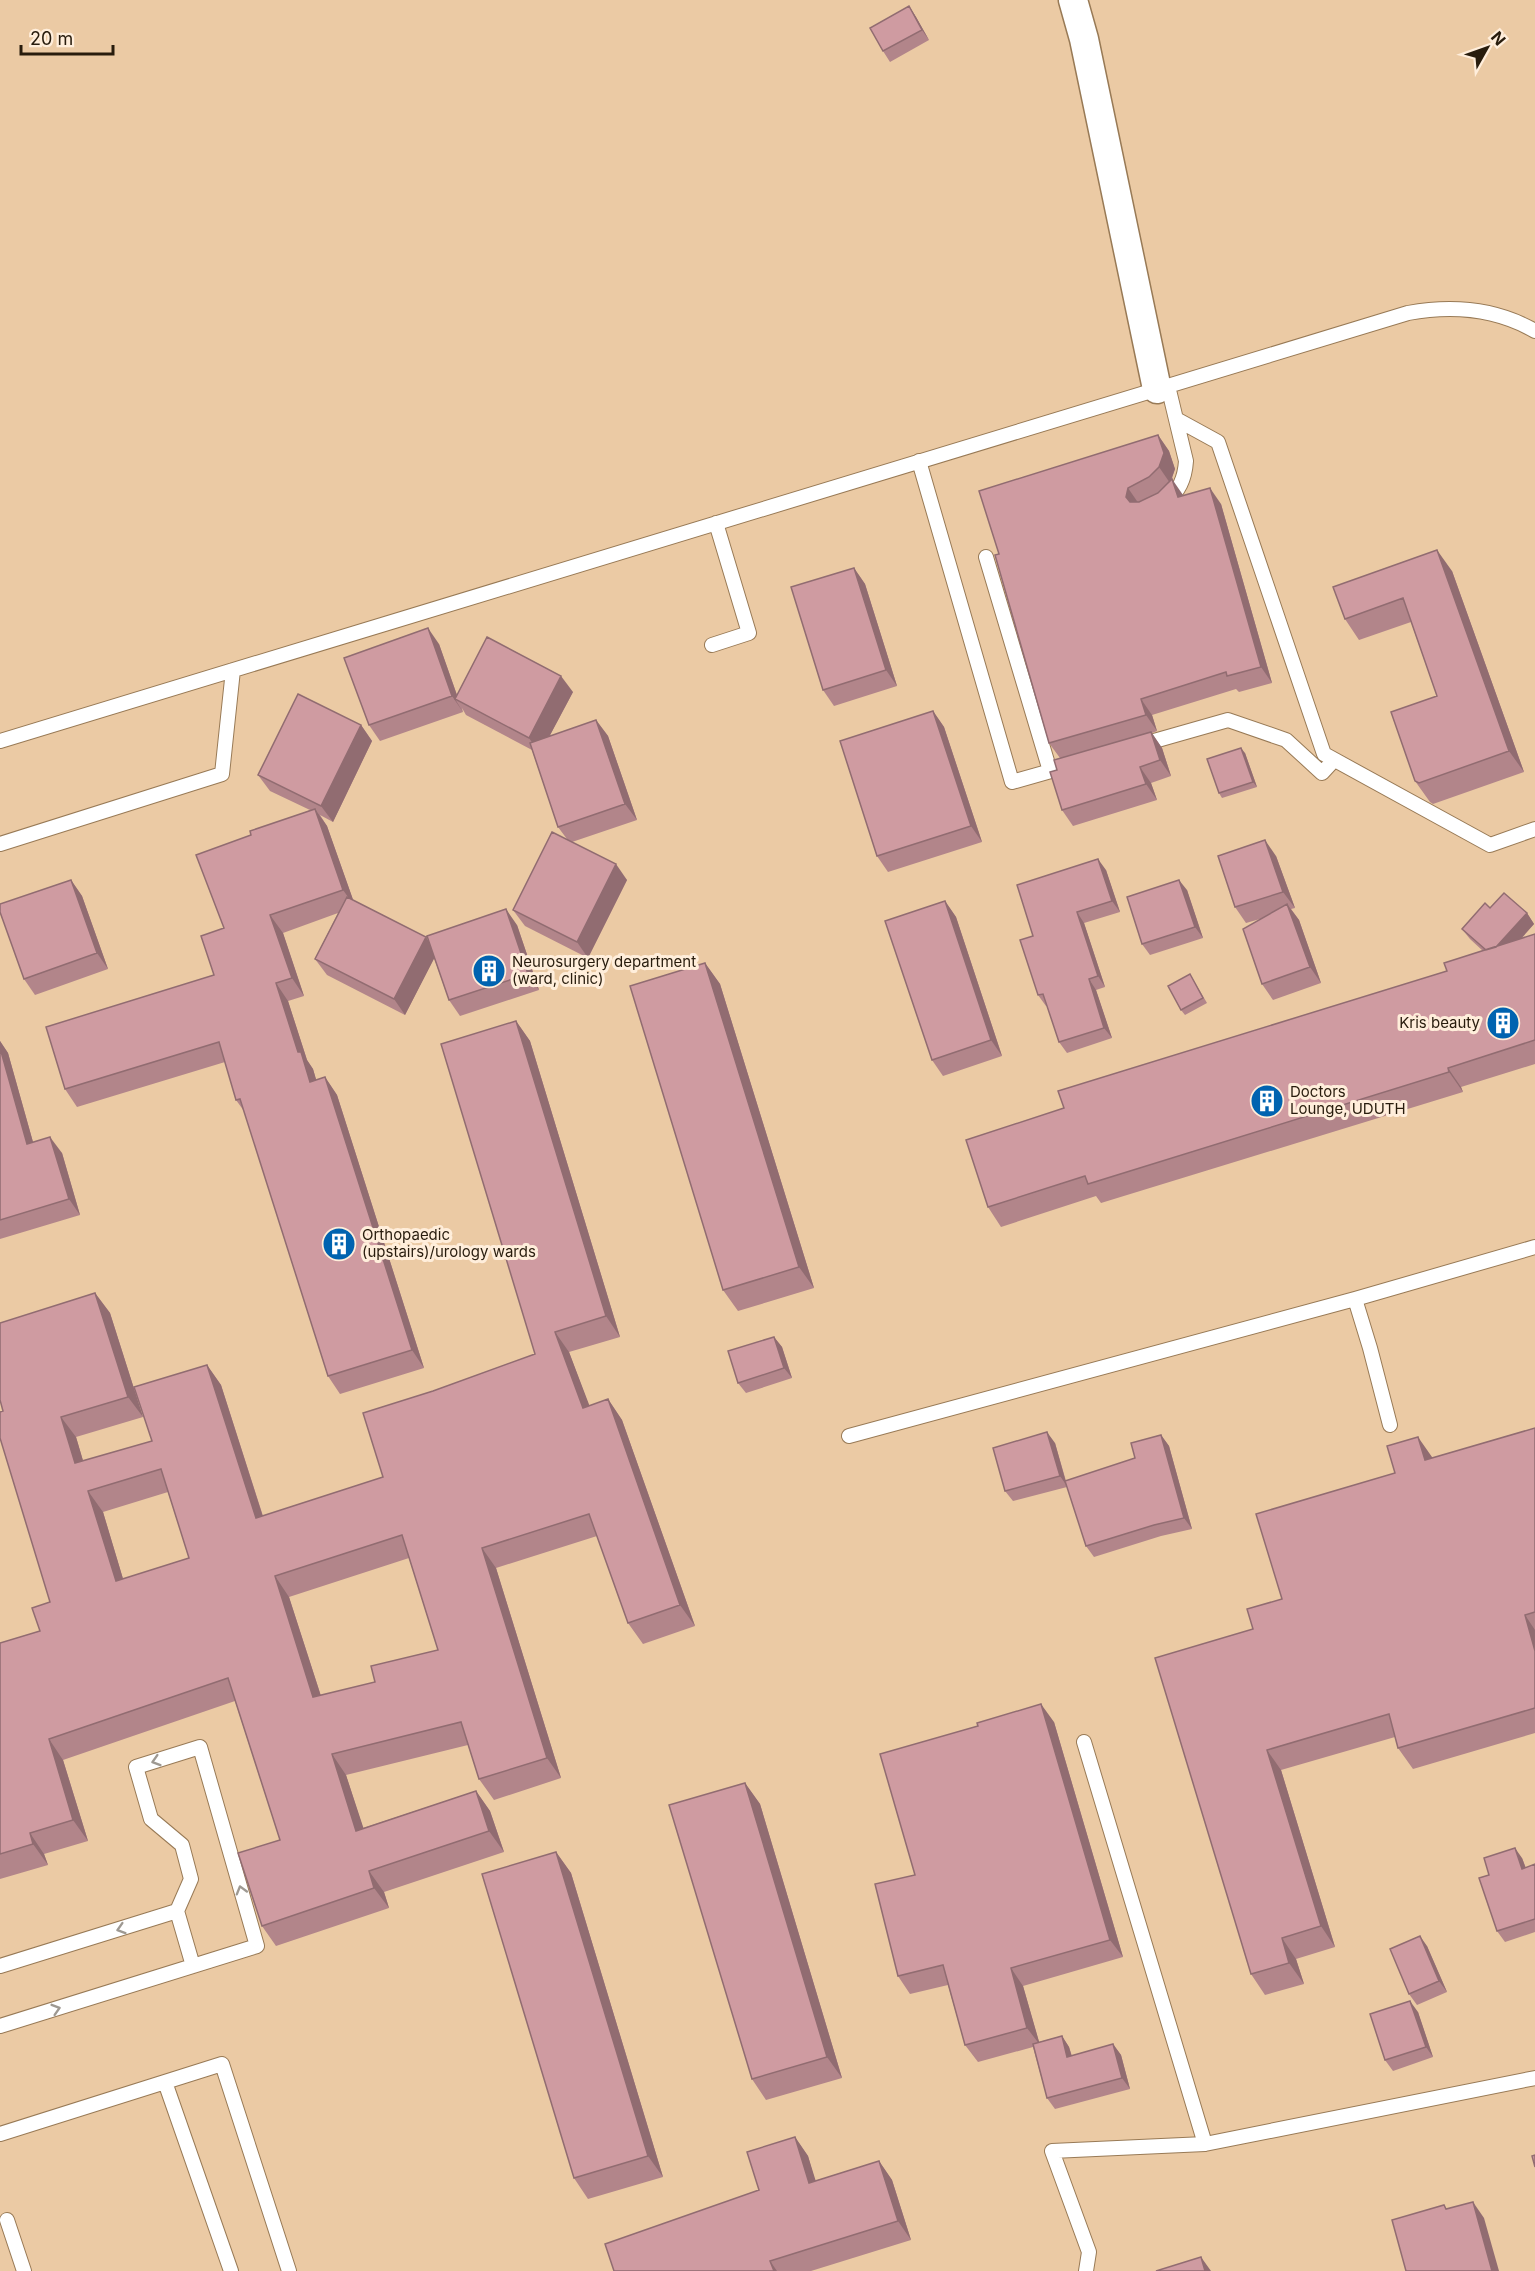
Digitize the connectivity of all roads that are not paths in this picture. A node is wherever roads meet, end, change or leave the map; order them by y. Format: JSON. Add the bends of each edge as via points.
{"nodes":[{"id":1,"x":1073,"y":0,"type":"edge"},
{"id":2,"x":1535,"y":332,"type":"edge"},
{"id":3,"x":1162,"y":387,"type":"junction"},
{"id":4,"x":1176,"y":419,"type":"junction"},
{"id":5,"x":919,"y":461,"type":"junction"},
{"id":6,"x":1153,"y":507,"type":"edge"},
{"id":7,"x":716,"y":523,"type":"junction"},
{"id":8,"x":986,"y":557,"type":"dead end"},
{"id":9,"x":712,"y":645,"type":"dead end"},
{"id":10,"x":233,"y":670,"type":"junction"},
{"id":11,"x":0,"y":741,"type":"edge"},
{"id":12,"x":1128,"y":749,"type":"edge"},
{"id":13,"x":1334,"y":760,"type":"junction"},
{"id":14,"x":1083,"y":762,"type":"edge"},
{"id":15,"x":1050,"y":771,"type":"junction"},
{"id":16,"x":1535,"y":829,"type":"edge"},
{"id":17,"x":0,"y":844,"type":"edge"},
{"id":18,"x":1535,"y":1247,"type":"edge"},
{"id":19,"x":1355,"y":1299,"type":"junction"},
{"id":20,"x":1390,"y":1425,"type":"dead end"},
{"id":21,"x":849,"y":1436,"type":"dead end"},
{"id":22,"x":1084,"y":1742,"type":"dead end"},
{"id":23,"x":177,"y":1911,"type":"junction"},
{"id":24,"x":0,"y":1966,"type":"edge"},
{"id":25,"x":193,"y":1966,"type":"junction"},
{"id":26,"x":0,"y":2026,"type":"edge"},
{"id":27,"x":1535,"y":2078,"type":"edge"},
{"id":28,"x":165,"y":2082,"type":"junction"},
{"id":29,"x":0,"y":2134,"type":"edge"},
{"id":30,"x":1205,"y":2144,"type":"junction"},
{"id":31,"x":7,"y":2220,"type":"dead end"},
{"id":32,"x":24,"y":2271,"type":"edge"},
{"id":33,"x":231,"y":2271,"type":"edge"},
{"id":34,"x":289,"y":2271,"type":"edge"},
{"id":35,"x":1086,"y":2271,"type":"edge"}],
"edges":[{"from":1,"to":3,"type":"street"},
{"from":2,"to":3,"type":"lane","via":[[1480,311],[1431,309]]},
{"from":3,"to":4,"type":"lane"},
{"from":3,"to":5,"type":"lane"},
{"from":4,"to":6,"type":"lane","via":[[1185,473],[1172,496]]},
{"from":4,"to":13,"type":"lane","via":[[1218,442],[1324,754]]},
{"from":5,"to":7,"type":"lane"},
{"from":5,"to":15,"type":"lane","via":[[1012,782]]},
{"from":7,"to":9,"type":"lane","via":[[749,633]]},
{"from":7,"to":10,"type":"lane"},
{"from":8,"to":15,"type":"lane"},
{"from":10,"to":11,"type":"lane"},
{"from":10,"to":17,"type":"lane","via":[[222,774]]},
{"from":12,"to":13,"type":"lane","via":[[1228,720],[1286,740],[1322,773]]},
{"from":13,"to":16,"type":"lane","via":[[1490,845]]},
{"from":14,"to":15,"type":"lane"},
{"from":18,"to":19,"type":"lane"},
{"from":19,"to":20,"type":"lane"},
{"from":19,"to":21,"type":"lane"},
{"from":22,"to":30,"type":"lane"},
{"from":23,"to":24,"type":"lane","one_way":true},
{"from":23,"to":25,"type":"lane"},
{"from":25,"to":23,"type":"lane","one_way":true,"via":[[257,1946],[200,1747],[136,1767],[151,1819],[182,1845],[191,1879]]},
{"from":26,"to":25,"type":"lane","one_way":true},
{"from":27,"to":30,"type":"lane"},
{"from":28,"to":29,"type":"lane"},
{"from":28,"to":33,"type":"lane"},
{"from":28,"to":34,"type":"lane","via":[[222,2064]]},
{"from":30,"to":35,"type":"lane","via":[[1052,2151],[1089,2252]]},
{"from":31,"to":32,"type":"lane"}]}
